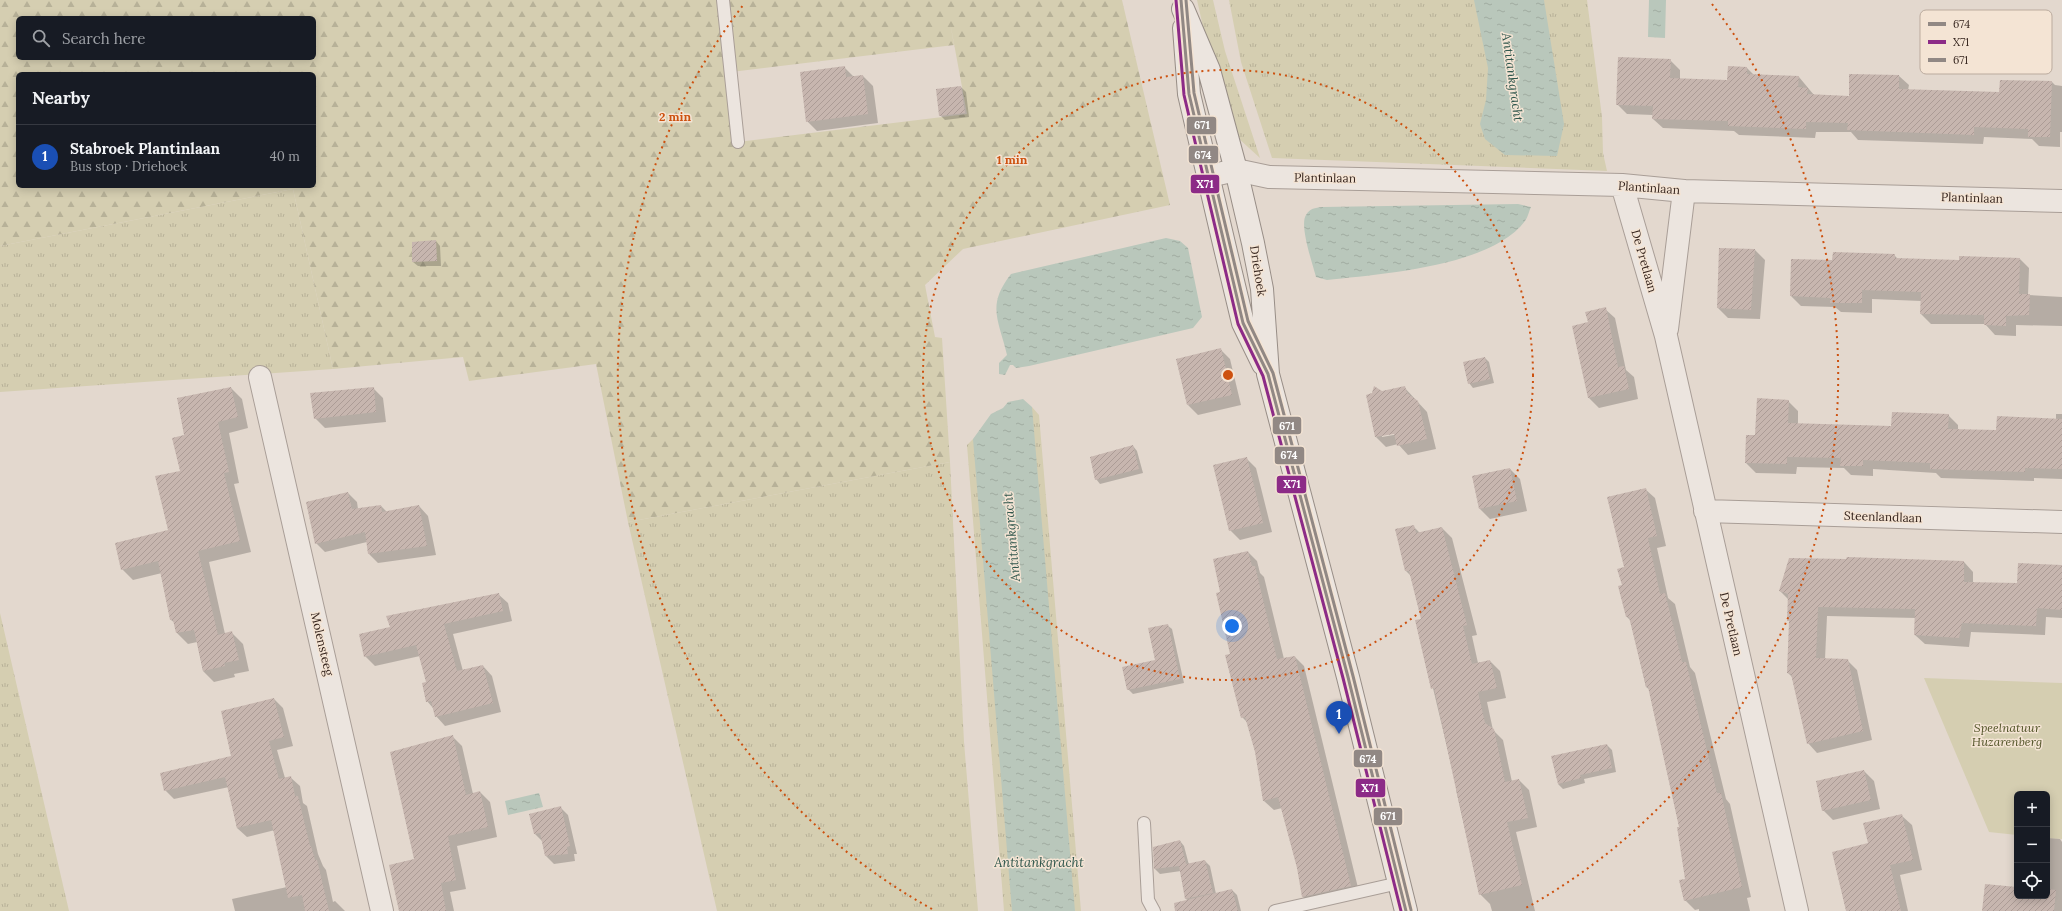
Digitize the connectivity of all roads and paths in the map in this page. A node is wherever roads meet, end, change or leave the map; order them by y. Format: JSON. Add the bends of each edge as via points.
{"nodes":[{"id":1,"x":724,"y":0,"type":"edge"},
{"id":2,"x":1182,"y":4,"type":"edge"},
{"id":3,"x":738,"y":142,"type":"dead end"},
{"id":4,"x":1236,"y":170,"type":"junction"},
{"id":5,"x":1209,"y":176,"type":"junction"},
{"id":6,"x":1622,"y":185,"type":"junction"},
{"id":7,"x":1684,"y":191,"type":"junction"},
{"id":8,"x":2062,"y":201,"type":"edge"},
{"id":9,"x":1666,"y":336,"type":"junction"},
{"id":10,"x":1268,"y":374,"type":"junction"},
{"id":11,"x":260,"y":377,"type":"dead end"},
{"id":12,"x":1705,"y":511,"type":"junction"},
{"id":13,"x":2062,"y":522,"type":"edge"},
{"id":14,"x":1144,"y":823,"type":"dead end"},
{"id":15,"x":1399,"y":883,"type":"junction"},
{"id":16,"x":382,"y":911,"type":"edge"},
{"id":17,"x":1154,"y":911,"type":"edge"},
{"id":18,"x":1275,"y":911,"type":"edge"},
{"id":19,"x":1406,"y":911,"type":"edge"},
{"id":20,"x":1797,"y":911,"type":"edge"}],
"edges":[{"from":1,"to":3,"type":"lane"},
{"from":2,"to":4,"type":"street","name":"Driehoek","via":[[1209,70]]},
{"from":2,"to":5,"type":"street","name":"Driehoek","via":[[1189,94]]},
{"from":4,"to":5,"type":"street"},
{"from":4,"to":6,"type":"street","name":"Plantinlaan","via":[[1269,177]]},
{"from":4,"to":10,"type":"street","name":"Driehoek","via":[[1262,290]]},
{"from":5,"to":10,"type":"street","name":"Driehoek","via":[[1243,323]]},
{"from":6,"to":7,"type":"street","name":"Plantinlaan"},
{"from":6,"to":9,"type":"street","name":"De Pretlaan"},
{"from":7,"to":8,"type":"street","name":"Plantinlaan"},
{"from":7,"to":9,"type":"street","name":"De Pretlaan"},
{"from":9,"to":12,"type":"street","name":"De Pretlaan"},
{"from":10,"to":15,"type":"street","name":"Driehoek"},
{"from":11,"to":16,"type":"street","name":"Molensteeg"},
{"from":12,"to":13,"type":"street","name":"Steenlandlaan"},
{"from":12,"to":20,"type":"street","name":"De Pretlaan"},
{"from":14,"to":17,"type":"lane","via":[[1148,900]]},
{"from":15,"to":18,"type":"lane"},
{"from":15,"to":19,"type":"street","name":"Driehoek"}]}
